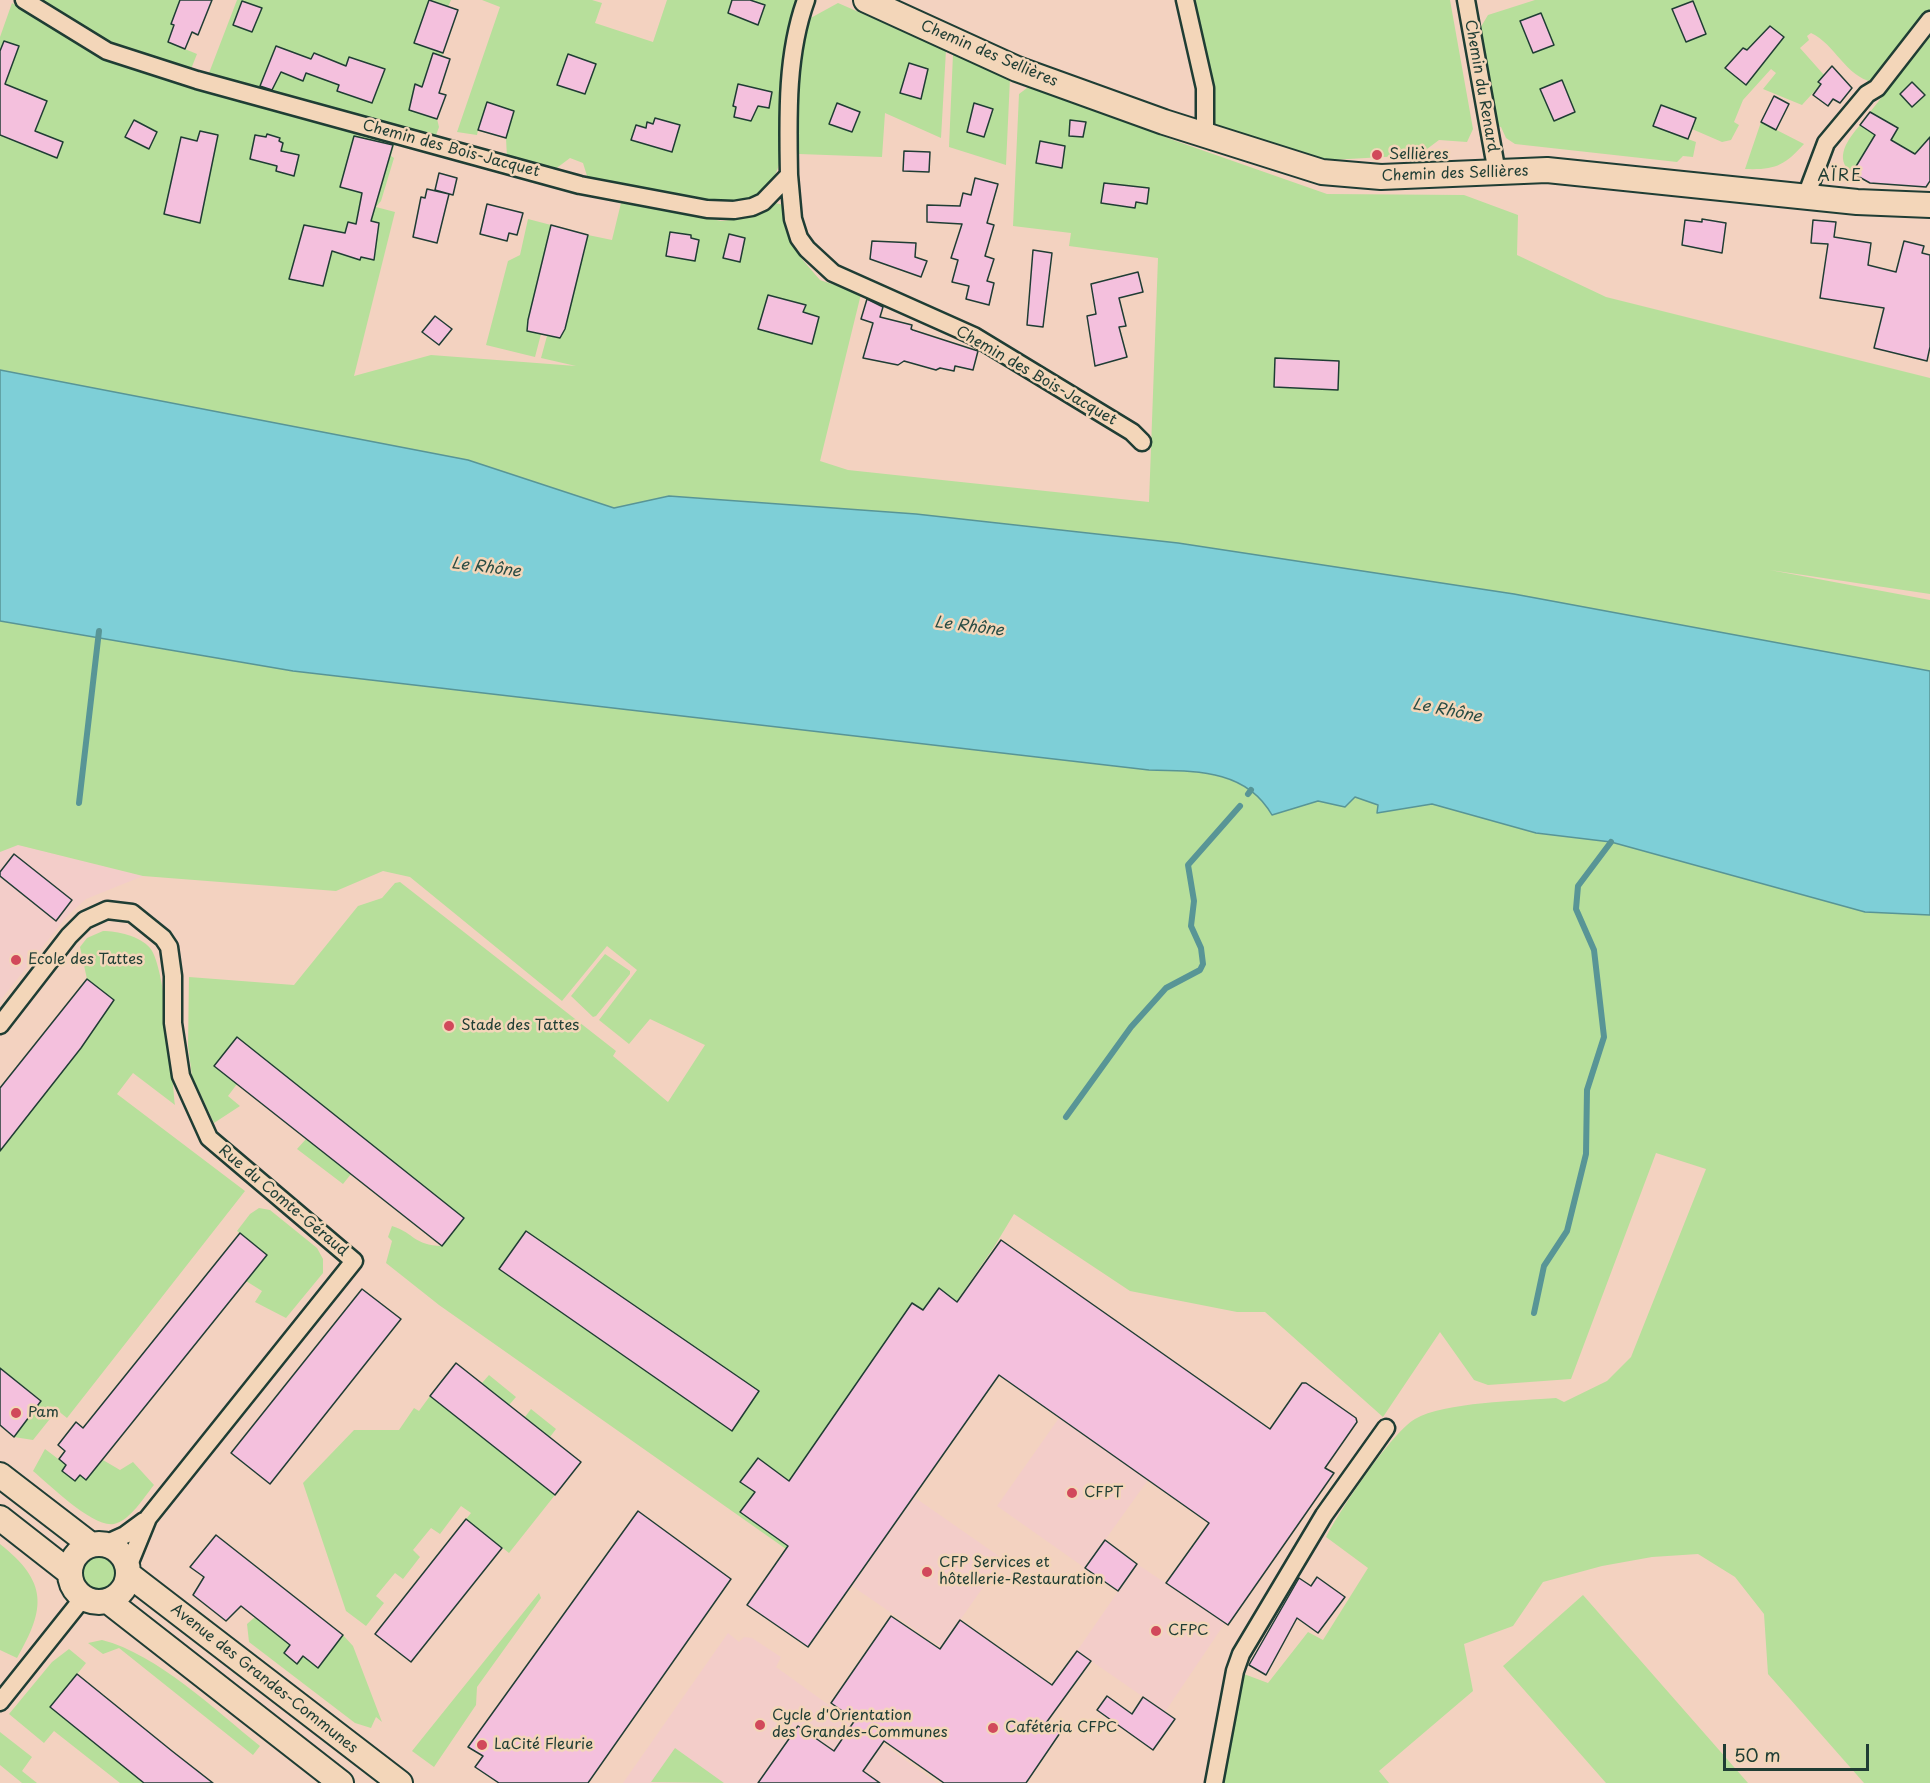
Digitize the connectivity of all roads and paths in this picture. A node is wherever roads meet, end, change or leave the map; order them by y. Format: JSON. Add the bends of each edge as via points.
{"nodes":[{"id":1,"x":24,"y":0,"type":"edge"},
{"id":2,"x":806,"y":0,"type":"edge"},
{"id":3,"x":866,"y":0,"type":"edge"},
{"id":4,"x":1185,"y":0,"type":"edge"},
{"id":5,"x":1466,"y":0,"type":"edge"},
{"id":6,"x":1930,"y":20,"type":"edge"},
{"id":7,"x":1205,"y":136,"type":"junction"},
{"id":8,"x":1497,"y":173,"type":"junction"},
{"id":9,"x":789,"y":175,"type":"junction"},
{"id":10,"x":1806,"y":196,"type":"junction"},
{"id":11,"x":1930,"y":205,"type":"edge"},
{"id":12,"x":1142,"y":441,"type":"dead end"},
{"id":13,"x":0,"y":1025,"type":"edge"},
{"id":14,"x":1386,"y":1428,"type":"dead end"},
{"id":15,"x":0,"y":1475,"type":"edge"},
{"id":16,"x":0,"y":1518,"type":"edge"},
{"id":17,"x":148,"y":1518,"type":"junction"},
{"id":18,"x":98,"y":1544,"type":"junction"},
{"id":19,"x":128,"y":1571,"type":"junction"},
{"id":20,"x":69,"y":1572,"type":"junction"},
{"id":21,"x":82,"y":1598,"type":"junction"},
{"id":22,"x":108,"y":1601,"type":"junction"},
{"id":23,"x":0,"y":1702,"type":"edge"},
{"id":24,"x":341,"y":1783,"type":"edge"},
{"id":25,"x":400,"y":1783,"type":"edge"},
{"id":26,"x":1214,"y":1783,"type":"edge"}],
"edges":[{"from":1,"to":9,"type":"street","name":"Chemin des Bois-Jacquet","via":[[107,51],[197,80],[580,185],[707,209],[752,207],[774,193]]},
{"from":2,"to":9,"type":"street","name":"Chemin des Bois-Jacquet","via":[[789,87]]},
{"from":3,"to":7,"type":"street","name":"Chemin des Sellières","via":[[1017,69]]},
{"from":4,"to":7,"type":"street","via":[[1205,88]]},
{"from":5,"to":8,"type":"street","name":"Chemin du Renard"},
{"from":6,"to":10,"type":"street","via":[[1877,88],[1867,94],[1826,143]]},
{"from":7,"to":8,"type":"street","name":"Chemin des Sellières","via":[[1294,165],[1346,175]]},
{"from":8,"to":10,"type":"street","name":"Chemin des Sellières","via":[[1594,173]]},
{"from":9,"to":12,"type":"street","name":"Chemin des Bois-Jacquet","via":[[799,238],[833,273],[974,336]]},
{"from":10,"to":11,"type":"street","name":"Chemin des Sellières"},
{"from":13,"to":17,"type":"street","name":"Rue du Comte-Géraud","via":[[85,920],[107,910],[132,913],[163,938],[168,947],[173,976],[172,1023],[181,1076],[210,1138],[354,1261]]},
{"from":14,"to":26,"type":"street","via":[[1324,1515],[1241,1654]]},
{"from":15,"to":18,"type":"street"},
{"from":16,"to":20,"type":"street"},
{"from":17,"to":18,"type":"street","name":"Rue du Comte-Géraud","via":[[125,1535]]},
{"from":17,"to":19,"type":"street","name":"Rue du Comte-Géraud"},
{"from":18,"to":19,"type":"street","via":[[122,1555]]},
{"from":18,"to":20,"type":"street","via":[[76,1555]]},
{"from":19,"to":22,"type":"street","via":[[120,1594]]},
{"from":19,"to":25,"type":"street","name":"Avenue des Grandes-Communes"},
{"from":20,"to":21,"type":"street","via":[[71,1584]]},
{"from":21,"to":22,"type":"street","via":[[99,1603]]},
{"from":21,"to":23,"type":"street"},
{"from":22,"to":24,"type":"street"}]}
